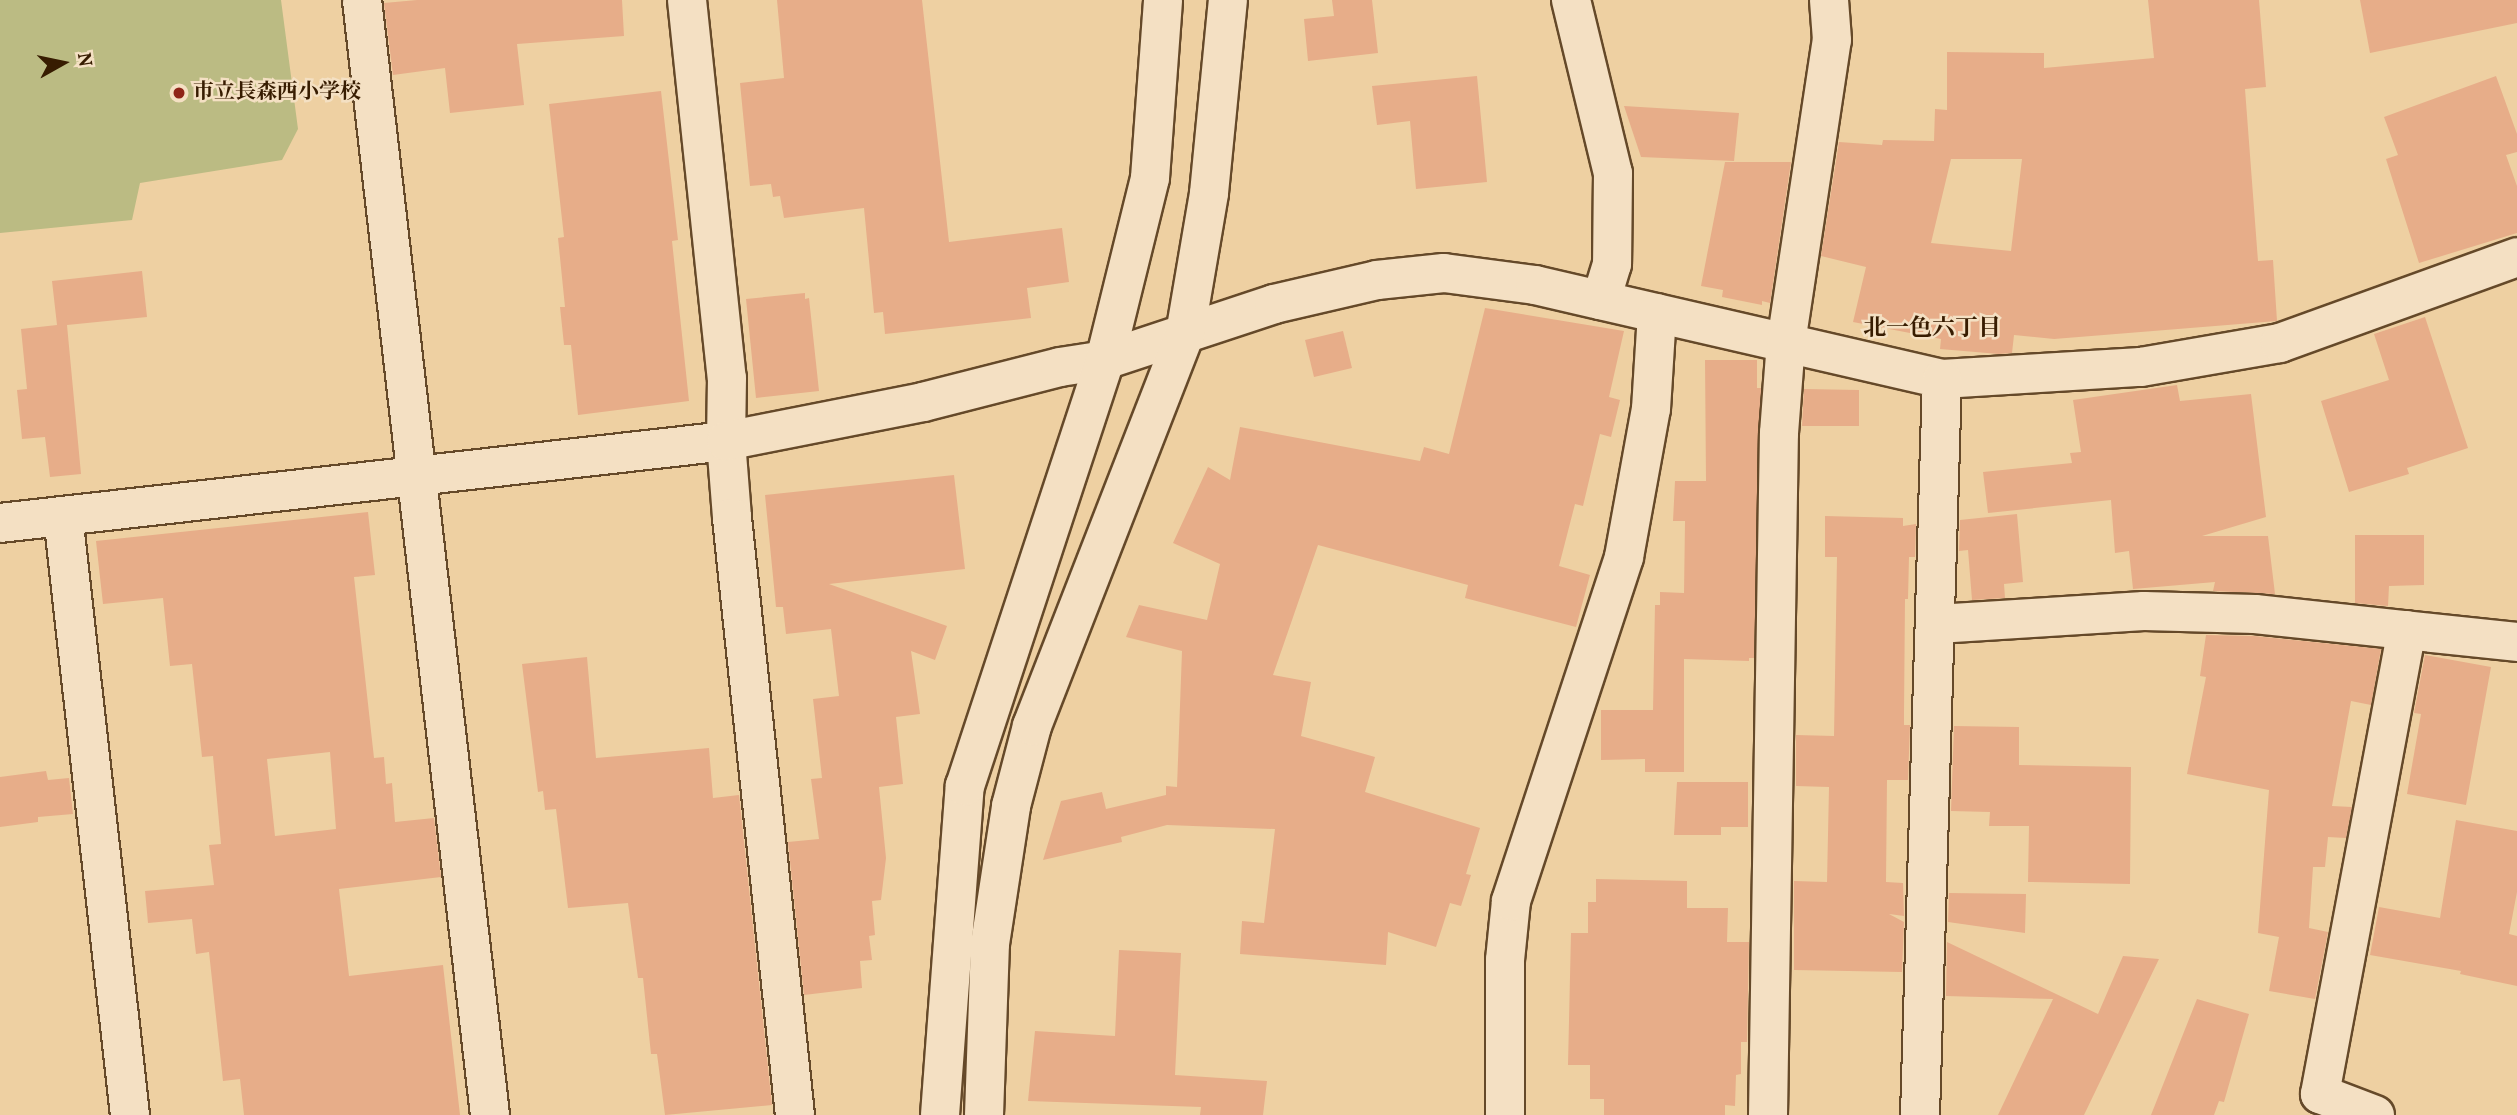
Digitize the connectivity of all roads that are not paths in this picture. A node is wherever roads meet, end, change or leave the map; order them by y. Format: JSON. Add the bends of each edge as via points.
{"nodes":[{"id":1,"x":362,"y":0,"type":"edge"},
{"id":2,"x":687,"y":0,"type":"edge"},
{"id":3,"x":1163,"y":0,"type":"edge"},
{"id":4,"x":1228,"y":0,"type":"edge"},
{"id":5,"x":1571,"y":0,"type":"edge"},
{"id":6,"x":1829,"y":0,"type":"edge"},
{"id":7,"x":2517,"y":257,"type":"edge"},
{"id":8,"x":1601,"y":300,"type":"junction"},
{"id":9,"x":1657,"y":313,"type":"junction"},
{"id":10,"x":1185,"y":334,"type":"junction"},
{"id":11,"x":1786,"y":343,"type":"junction"},
{"id":12,"x":1105,"y":360,"type":"junction"},
{"id":13,"x":1942,"y":379,"type":"junction"},
{"id":14,"x":726,"y":441,"type":"junction"},
{"id":15,"x":414,"y":476,"type":"junction"},
{"id":16,"x":63,"y":516,"type":"junction"},
{"id":17,"x":0,"y":523,"type":"edge"},
{"id":18,"x":1937,"y":624,"type":"junction"},
{"id":19,"x":2407,"y":630,"type":"junction"},
{"id":20,"x":2517,"y":642,"type":"edge"},
{"id":21,"x":130,"y":1115,"type":"edge"},
{"id":22,"x":490,"y":1115,"type":"edge"},
{"id":23,"x":796,"y":1115,"type":"edge"},
{"id":24,"x":940,"y":1115,"type":"edge"},
{"id":25,"x":984,"y":1115,"type":"edge"},
{"id":26,"x":1505,"y":1115,"type":"edge"},
{"id":27,"x":1768,"y":1115,"type":"edge"},
{"id":28,"x":1920,"y":1115,"type":"edge"},
{"id":29,"x":2375,"y":1115,"type":"edge"}],
"edges":[{"from":1,"to":15,"type":"street"},
{"from":2,"to":14,"type":"street","via":[[727,378]]},
{"from":3,"to":12,"type":"street","via":[[1150,178]]},
{"from":4,"to":10,"type":"street","via":[[1209,193]]},
{"from":5,"to":8,"type":"street","via":[[1613,173],[1612,264]]},
{"from":6,"to":11,"type":"street","via":[[1832,40]]},
{"from":7,"to":13,"type":"street","via":[[2280,343],[2141,367]]},
{"from":8,"to":9,"type":"street"},
{"from":8,"to":10,"type":"street","via":[[1535,285],[1444,274],[1377,280],[1274,304]]},
{"from":9,"to":11,"type":"street"},
{"from":9,"to":26,"type":"street","via":[[1651,409],[1624,557],[1511,901],[1505,960]]},
{"from":10,"to":12,"type":"street"},
{"from":10,"to":25,"type":"street","via":[[1032,726],[1011,806],[990,944]]},
{"from":11,"to":13,"type":"street"},
{"from":11,"to":27,"type":"street","via":[[1779,433]]},
{"from":12,"to":14,"type":"street"},
{"from":12,"to":24,"type":"street","via":[[965,786]]},
{"from":13,"to":18,"type":"street"},
{"from":14,"to":15,"type":"street"},
{"from":14,"to":23,"type":"street"},
{"from":15,"to":16,"type":"street"},
{"from":15,"to":22,"type":"street"},
{"from":16,"to":17,"type":"street"},
{"from":16,"to":21,"type":"street"},
{"from":18,"to":19,"type":"street","via":[[2144,611],[2255,614]]},
{"from":18,"to":28,"type":"street"},
{"from":19,"to":20,"type":"street"},
{"from":19,"to":29,"type":"street","via":[[2320,1094]]}]}
